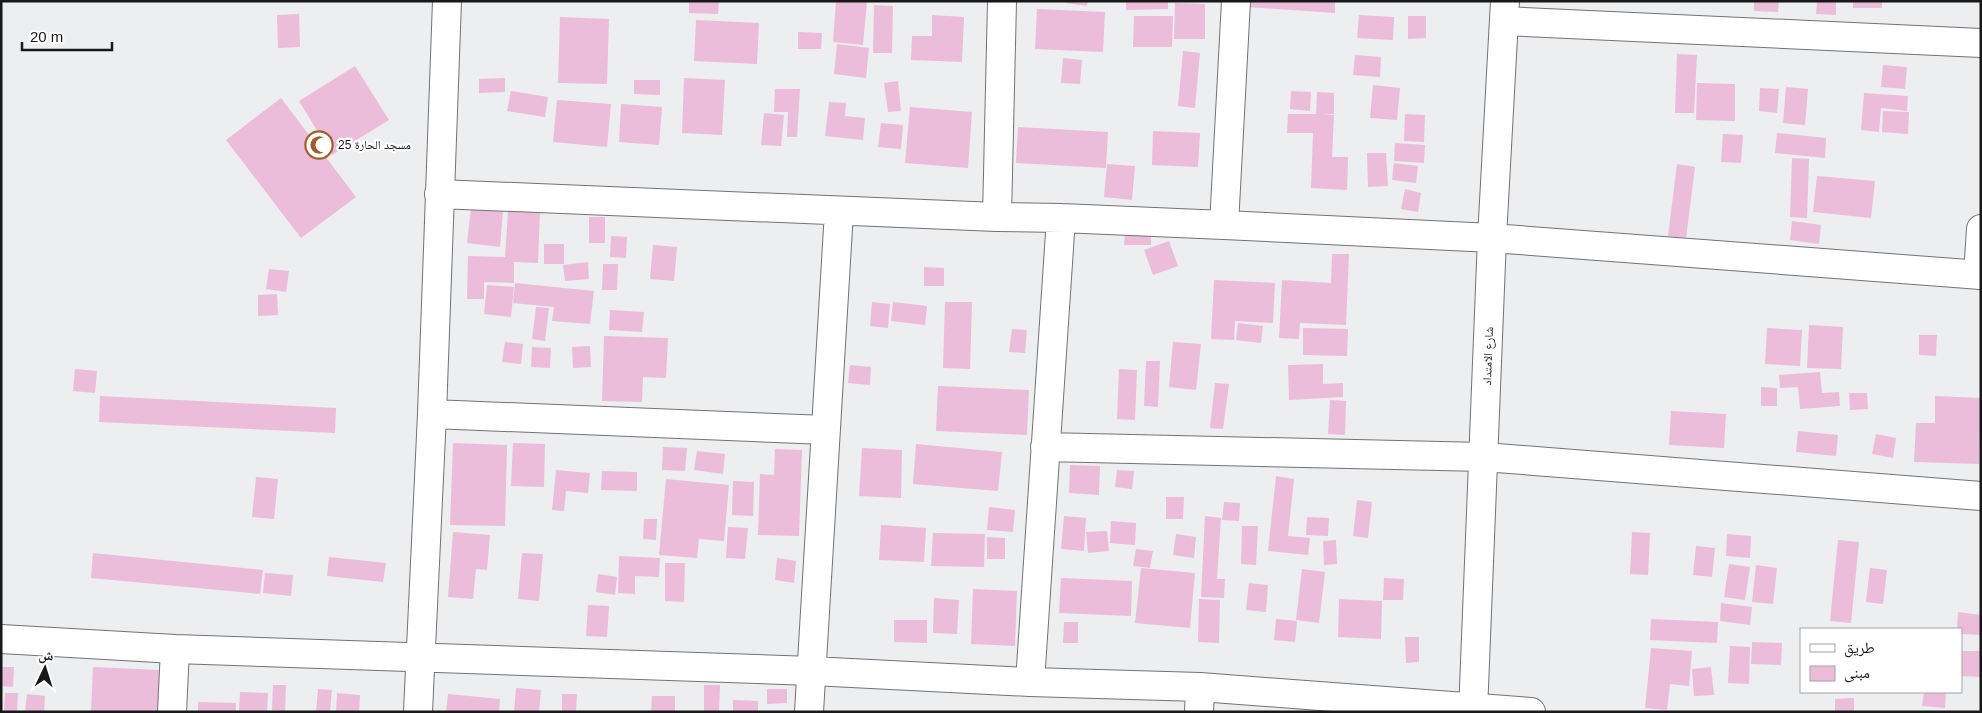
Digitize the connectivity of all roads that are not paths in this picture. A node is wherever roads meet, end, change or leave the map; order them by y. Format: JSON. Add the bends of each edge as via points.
{"nodes":[{"id":1,"x":447,"y":1,"type":"edge"},
{"id":2,"x":1002,"y":1,"type":"edge"},
{"id":3,"x":1236,"y":1,"type":"edge"},
{"id":4,"x":1505,"y":11,"type":"edge"},
{"id":5,"x":1981,"y":43,"type":"edge"},
{"id":6,"x":439,"y":194,"type":"junction"},
{"id":7,"x":839,"y":211,"type":"junction"},
{"id":8,"x":998,"y":217,"type":"junction"},
{"id":9,"x":1061,"y":218,"type":"junction"},
{"id":10,"x":1224,"y":224,"type":"junction"},
{"id":11,"x":1981,"y":229,"type":"edge"},
{"id":12,"x":1492,"y":238,"type":"junction"},
{"id":13,"x":1980,"y":275,"type":"edge"},
{"id":14,"x":432,"y":414,"type":"junction"},
{"id":15,"x":826,"y":430,"type":"junction"},
{"id":16,"x":1045,"y":447,"type":"junction"},
{"id":17,"x":1484,"y":457,"type":"junction"},
{"id":18,"x":1981,"y":496,"type":"edge"},
{"id":19,"x":1,"y":639,"type":"edge"},
{"id":20,"x":175,"y":649,"type":"junction"},
{"id":21,"x":421,"y":658,"type":"junction"},
{"id":22,"x":812,"y":671,"type":"junction"},
{"id":23,"x":1030,"y":682,"type":"junction"},
{"id":24,"x":1200,"y":700,"type":"edge"},
{"id":25,"x":1473,"y":710,"type":"edge"},
{"id":26,"x":172,"y":712,"type":"edge"},
{"id":27,"x":418,"y":712,"type":"edge"},
{"id":28,"x":810,"y":712,"type":"edge"},
{"id":29,"x":1530,"y":712,"type":"edge"}],
"edges":[{"from":1,"to":6,"type":"street"},
{"from":2,"to":8,"type":"street"},
{"from":3,"to":10,"type":"street"},
{"from":4,"to":5,"type":"street"},
{"from":4,"to":12,"type":"street","name":"شارع الامتداد"},
{"from":6,"to":7,"type":"street"},
{"from":6,"to":14,"type":"street"},
{"from":7,"to":8,"type":"street"},
{"from":7,"to":15,"type":"street"},
{"from":8,"to":9,"type":"street"},
{"from":9,"to":10,"type":"street"},
{"from":9,"to":16,"type":"street"},
{"from":10,"to":12,"type":"street"},
{"from":11,"to":13,"type":"street"},
{"from":12,"to":13,"type":"street"},
{"from":12,"to":17,"type":"street","name":"شارع الامتداد"},
{"from":14,"to":15,"type":"street"},
{"from":14,"to":21,"type":"street"},
{"from":15,"to":22,"type":"street"},
{"from":16,"to":17,"type":"street"},
{"from":16,"to":23,"type":"street"},
{"from":17,"to":18,"type":"street"},
{"from":17,"to":25,"type":"street","name":"شارع الامتداد"},
{"from":19,"to":20,"type":"street"},
{"from":20,"to":21,"type":"street"},
{"from":20,"to":26,"type":"street"},
{"from":21,"to":22,"type":"street"},
{"from":21,"to":27,"type":"street"},
{"from":22,"to":23,"type":"street"},
{"from":22,"to":28,"type":"street"},
{"from":23,"to":24,"type":"street"},
{"from":24,"to":25,"type":"street"},
{"from":25,"to":29,"type":"street"}]}
